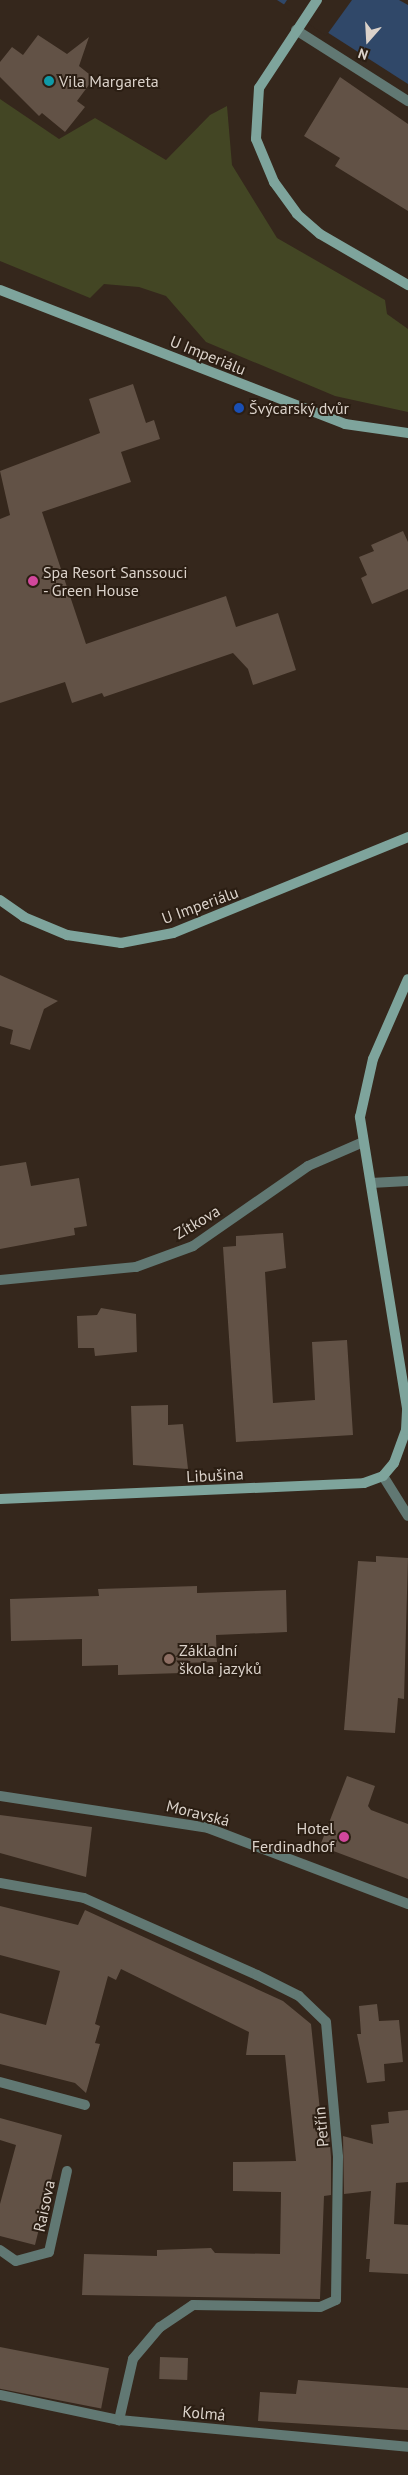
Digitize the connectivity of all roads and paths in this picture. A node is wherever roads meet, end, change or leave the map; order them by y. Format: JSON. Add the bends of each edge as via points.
{"nodes":[{"id":1,"x":317,"y":0,"type":"edge"},
{"id":2,"x":296,"y":30,"type":"junction"},
{"id":3,"x":408,"y":101,"type":"edge"},
{"id":4,"x":408,"y":284,"type":"edge"},
{"id":5,"x":0,"y":290,"type":"edge"},
{"id":6,"x":408,"y":433,"type":"edge"},
{"id":7,"x":408,"y":837,"type":"edge"},
{"id":8,"x":0,"y":900,"type":"edge"},
{"id":9,"x":408,"y":979,"type":"edge"},
{"id":10,"x":361,"y":1143,"type":"junction"},
{"id":11,"x":408,"y":1181,"type":"edge"},
{"id":12,"x":371,"y":1183,"type":"junction"},
{"id":13,"x":0,"y":1280,"type":"edge"},
{"id":14,"x":383,"y":1476,"type":"junction"},
{"id":15,"x":0,"y":1499,"type":"edge"},
{"id":16,"x":408,"y":1516,"type":"edge"},
{"id":17,"x":0,"y":1796,"type":"edge"},
{"id":18,"x":0,"y":1883,"type":"edge"},
{"id":19,"x":408,"y":1904,"type":"edge"},
{"id":20,"x":0,"y":2082,"type":"edge"},
{"id":21,"x":85,"y":2105,"type":"dead end"},
{"id":22,"x":67,"y":2171,"type":"dead end"},
{"id":23,"x":0,"y":2250,"type":"edge"},
{"id":24,"x":0,"y":2394,"type":"edge"},
{"id":25,"x":119,"y":2420,"type":"junction"},
{"id":26,"x":408,"y":2447,"type":"edge"}],
"edges":[{"from":1,"to":2,"type":"street"},
{"from":2,"to":3,"type":"street"},
{"from":2,"to":4,"type":"street","via":[[259,88],[256,139],[264,162],[284,198],[304,221]]},
{"from":5,"to":6,"type":"street","name":"U Imperiálu","via":[[346,424]]},
{"from":7,"to":8,"type":"street","name":"U Imperiálu","via":[[172,933],[121,943],[67,935],[24,917]]},
{"from":9,"to":10,"type":"street","via":[[363,1091]]},
{"from":10,"to":12,"type":"street"},
{"from":10,"to":13,"type":"street","name":"Zítkova","via":[[308,1166],[193,1246],[136,1267]]},
{"from":11,"to":12,"type":"street"},
{"from":12,"to":14,"type":"street","via":[[407,1408],[401,1449]]},
{"from":14,"to":15,"type":"street","name":"Libušina","via":[[364,1484]]},
{"from":14,"to":16,"type":"street"},
{"from":17,"to":19,"type":"street","name":"Moravská","via":[[208,1828]]},
{"from":18,"to":25,"type":"street","name":"Petřín","via":[[84,1898],[258,1974],[299,1996],[326,2022],[338,2157],[336,2300],[320,2307],[193,2305],[160,2327],[132,2359]]},
{"from":20,"to":21,"type":"street"},
{"from":22,"to":23,"type":"street","name":"Raisova","via":[[49,2252],[16,2261]]},
{"from":24,"to":25,"type":"street","name":"Kolmá"},
{"from":25,"to":26,"type":"street","name":"Kolmá"}]}
